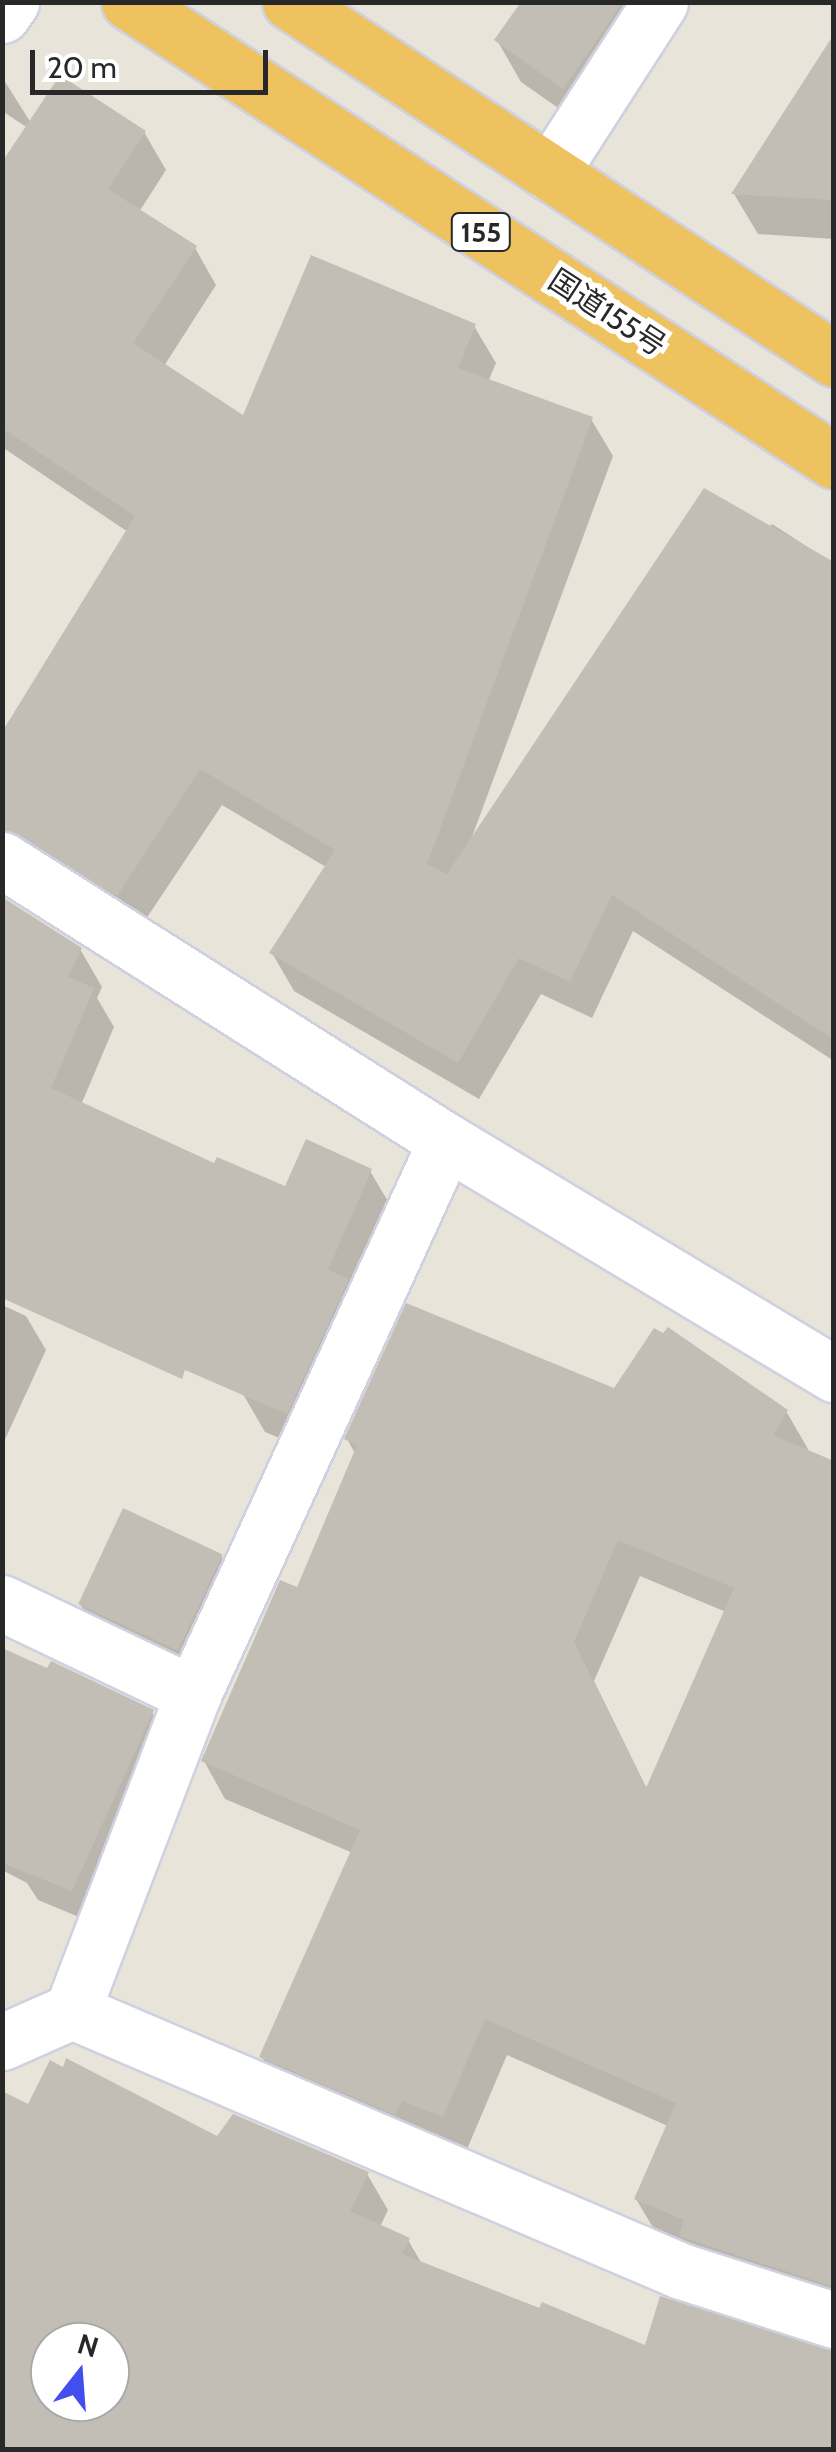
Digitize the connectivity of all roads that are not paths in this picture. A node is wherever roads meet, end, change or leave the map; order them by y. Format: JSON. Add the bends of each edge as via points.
{"nodes":[{"id":1,"x":11,"y":2,"type":"edge"},
{"id":2,"x":129,"y":2,"type":"edge"},
{"id":3,"x":290,"y":2,"type":"edge"},
{"id":4,"x":660,"y":2,"type":"edge"},
{"id":5,"x":2,"y":15,"type":"edge"},
{"id":6,"x":550,"y":173,"type":"junction"},
{"id":7,"x":834,"y":359,"type":"edge"},
{"id":8,"x":834,"y":461,"type":"edge"},
{"id":9,"x":2,"y":860,"type":"edge"},
{"id":10,"x":446,"y":1141,"type":"junction"},
{"id":11,"x":834,"y":1374,"type":"edge"},
{"id":12,"x":2,"y":1603,"type":"edge"},
{"id":13,"x":192,"y":1694,"type":"junction"},
{"id":14,"x":72,"y":2011,"type":"junction"},
{"id":15,"x":2,"y":2042,"type":"edge"},
{"id":16,"x":834,"y":2320,"type":"edge"}],
"edges":[{"from":1,"to":5,"type":"street"},
{"from":2,"to":8,"type":"highway","name":"国道155号","number":"155"},
{"from":3,"to":6,"type":"highway"},
{"from":4,"to":6,"type":"street"},
{"from":6,"to":7,"type":"highway"},
{"from":9,"to":10,"type":"street"},
{"from":10,"to":11,"type":"street"},
{"from":10,"to":13,"type":"street"},
{"from":12,"to":13,"type":"street"},
{"from":13,"to":14,"type":"street"},
{"from":14,"to":15,"type":"street"},
{"from":14,"to":16,"type":"street","via":[[682,2271]]}]}
